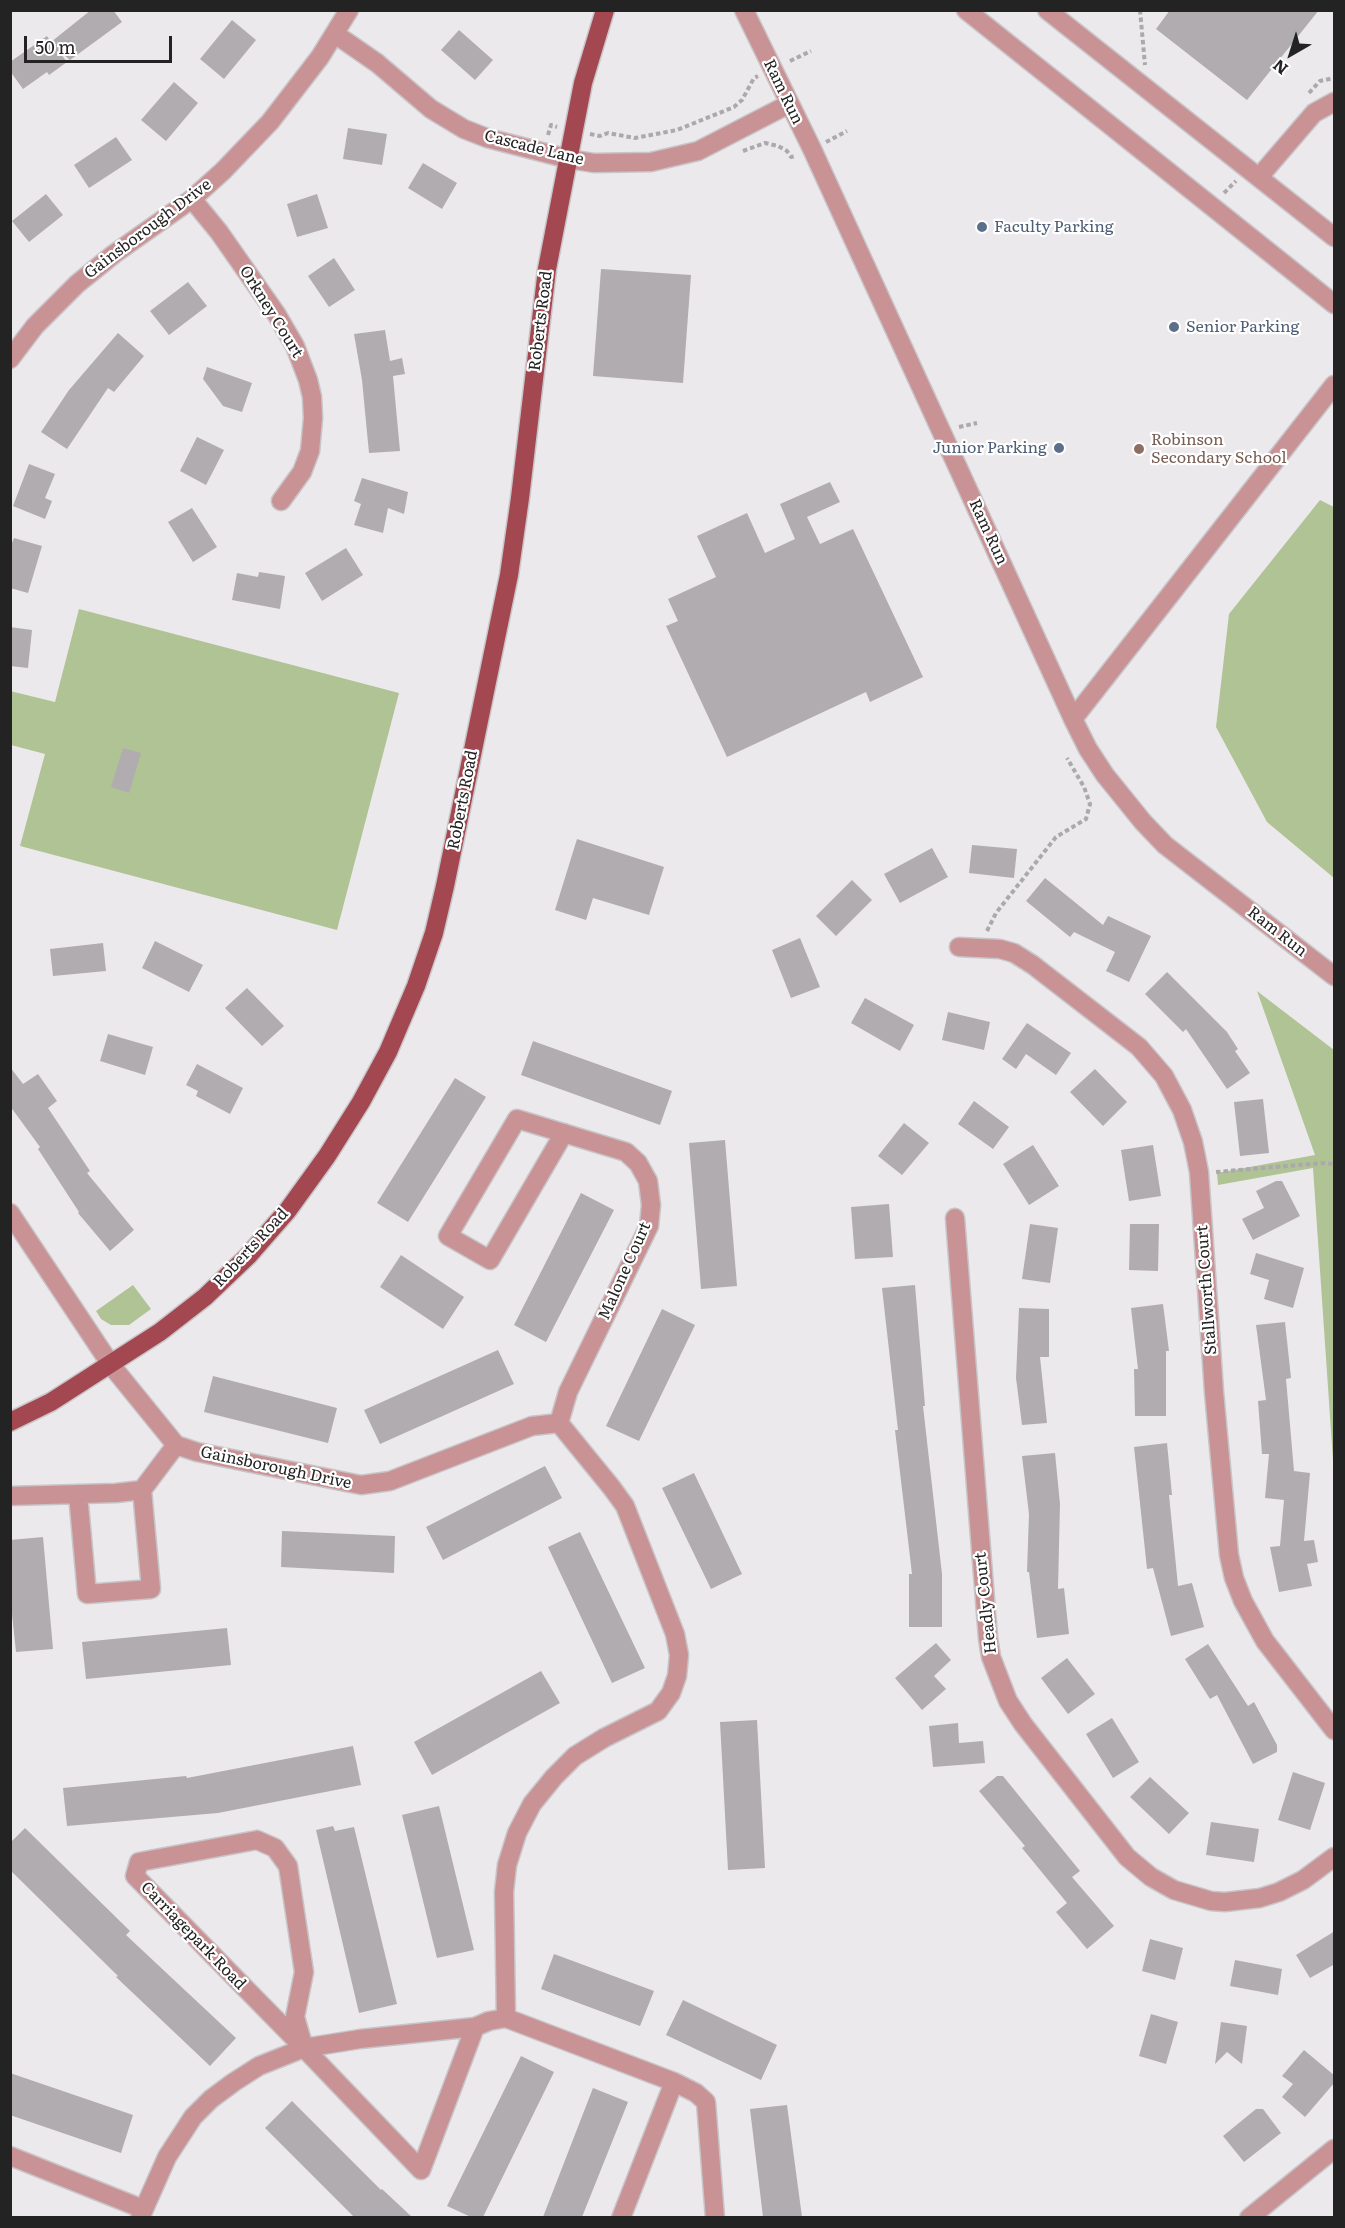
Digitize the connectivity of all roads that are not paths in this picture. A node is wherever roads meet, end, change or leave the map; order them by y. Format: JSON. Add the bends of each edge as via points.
{"nodes":[{"id":1,"x":349,"y":10,"type":"edge"},
{"id":2,"x":605,"y":10,"type":"edge"},
{"id":3,"x":744,"y":10,"type":"edge"},
{"id":4,"x":966,"y":10,"type":"edge"},
{"id":5,"x":1047,"y":10,"type":"edge"},
{"id":6,"x":335,"y":34,"type":"junction"},
{"id":7,"x":1335,"y":102,"type":"edge"},
{"id":8,"x":789,"y":104,"type":"junction"},
{"id":9,"x":569,"y":159,"type":"junction"},
{"id":10,"x":1258,"y":177,"type":"junction"},
{"id":11,"x":192,"y":199,"type":"junction"},
{"id":12,"x":1335,"y":237,"type":"edge"},
{"id":13,"x":1335,"y":304,"type":"edge"},
{"id":14,"x":10,"y":359,"type":"edge"},
{"id":15,"x":1335,"y":385,"type":"edge"},
{"id":16,"x":281,"y":501,"type":"dead end"},
{"id":17,"x":1073,"y":719,"type":"junction"},
{"id":18,"x":959,"y":947,"type":"dead end"},
{"id":19,"x":1335,"y":976,"type":"edge"},
{"id":20,"x":564,"y":1133,"type":"junction"},
{"id":21,"x":10,"y":1213,"type":"edge"},
{"id":22,"x":955,"y":1218,"type":"dead end"},
{"id":23,"x":111,"y":1365,"type":"junction"},
{"id":24,"x":10,"y":1422,"type":"edge"},
{"id":25,"x":559,"y":1423,"type":"junction"},
{"id":26,"x":176,"y":1445,"type":"junction"},
{"id":27,"x":142,"y":1490,"type":"junction"},
{"id":28,"x":78,"y":1494,"type":"junction"},
{"id":29,"x":10,"y":1496,"type":"edge"},
{"id":30,"x":1335,"y":1730,"type":"edge"},
{"id":31,"x":1335,"y":1857,"type":"edge"},
{"id":32,"x":506,"y":2018,"type":"junction"},
{"id":33,"x":475,"y":2028,"type":"junction"},
{"id":34,"x":304,"y":2048,"type":"junction"},
{"id":35,"x":674,"y":2082,"type":"junction"},
{"id":36,"x":1335,"y":2149,"type":"edge"},
{"id":37,"x":10,"y":2156,"type":"edge"},
{"id":38,"x":142,"y":2213,"type":"edge"},
{"id":39,"x":621,"y":2217,"type":"edge"},
{"id":40,"x":715,"y":2217,"type":"edge"},
{"id":41,"x":1249,"y":2217,"type":"edge"}],
"edges":[{"from":1,"to":6,"type":"street","name":"Gainsborough Drive"},
{"from":2,"to":9,"type":"main road","name":"Roberts Road","via":[[583,83]]},
{"from":3,"to":8,"type":"street","name":"Ram Run"},
{"from":4,"to":13,"type":"street"},
{"from":5,"to":10,"type":"street"},
{"from":6,"to":9,"type":"street","name":"Cascade Lane","via":[[449,120],[487,138]]},
{"from":6,"to":11,"type":"street","name":"Gainsborough Drive","via":[[270,122]]},
{"from":7,"to":10,"type":"street","via":[[1314,113]]},
{"from":8,"to":9,"type":"street","name":"Cascade Lane","via":[[698,151],[651,162],[594,164]]},
{"from":8,"to":17,"type":"street","name":"Ram Run"},
{"from":9,"to":23,"type":"main road","name":"Roberts Road","via":[[547,269],[509,575],[446,886],[416,986],[361,1102],[288,1210],[205,1297]]},
{"from":10,"to":12,"type":"street"},
{"from":11,"to":14,"type":"street","name":"Gainsborough Drive","via":[[77,284],[35,326]]},
{"from":11,"to":16,"type":"street","name":"Orkney Court","via":[[277,315],[308,380],[313,418],[310,451],[302,472]]},
{"from":15,"to":17,"type":"street"},
{"from":17,"to":19,"type":"street","name":"Ram Run","via":[[1105,774],[1165,845]]},
{"from":18,"to":30,"type":"street","name":"Stallworth Court","via":[[1007,951],[1033,965],[1139,1047],[1164,1076],[1182,1110],[1199,1175],[1214,1392],[1234,1578],[1265,1641]]},
{"from":20,"to":20,"type":"street","name":"Malone Court","via":[[517,1119],[448,1236],[490,1260]]},
{"from":20,"to":25,"type":"street","name":"Malone Court","via":[[626,1152],[648,1181],[651,1205],[649,1226],[568,1392]]},
{"from":21,"to":23,"type":"street"},
{"from":22,"to":31,"type":"street","name":"Headly Court","via":[[988,1638],[994,1667],[1008,1701],[1127,1857],[1174,1890],[1211,1901],[1260,1898],[1304,1880]]},
{"from":23,"to":24,"type":"main road","name":"Roberts Road"},
{"from":23,"to":26,"type":"street"},
{"from":25,"to":26,"type":"street","name":"Gainsborough Drive","via":[[532,1426],[390,1481],[361,1485]]},
{"from":25,"to":32,"type":"street","via":[[625,1506],[675,1634],[679,1655],[671,1693],[658,1711],[575,1756],[541,1791],[517,1833],[504,1892]]},
{"from":26,"to":27,"type":"street"},
{"from":27,"to":28,"type":"street"},
{"from":27,"to":28,"type":"street","via":[[151,1589],[87,1594]]},
{"from":28,"to":29,"type":"street"},
{"from":32,"to":33,"type":"street"},
{"from":32,"to":35,"type":"street"},
{"from":33,"to":34,"type":"street"},
{"from":33,"to":34,"type":"street","name":"Carriagepark Road","via":[[421,2170]]},
{"from":34,"to":34,"type":"street","name":"Carriagepark Road","via":[[295,2017],[304,1972],[288,1866],[275,1848],[257,1840],[139,1862],[135,1876]]},
{"from":34,"to":38,"type":"street","via":[[259,2066],[211,2099],[193,2117],[167,2157]]},
{"from":35,"to":39,"type":"street"},
{"from":35,"to":40,"type":"street","via":[[706,2102]]},
{"from":36,"to":41,"type":"street"},
{"from":37,"to":38,"type":"street"}]}
